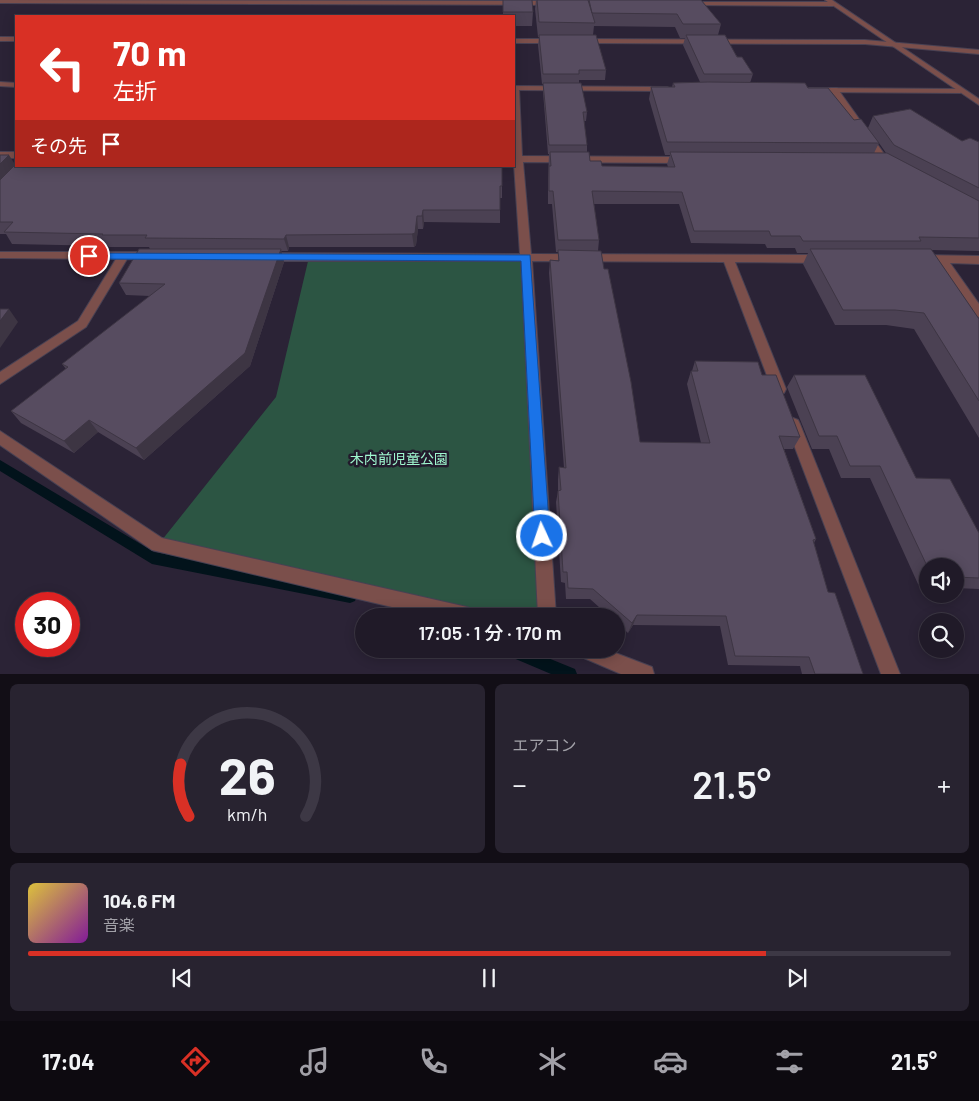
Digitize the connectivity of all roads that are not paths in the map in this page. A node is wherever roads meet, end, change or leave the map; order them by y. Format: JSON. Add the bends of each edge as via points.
{"nodes":[{"id":1,"x":0,"y":1,"type":"edge"},
{"id":2,"x":138,"y":1,"type":"edge"},
{"id":3,"x":439,"y":1,"type":"edge"},
{"id":4,"x":831,"y":2,"type":"edge"},
{"id":5,"x":558,"y":3,"type":"edge"},
{"id":6,"x":677,"y":3,"type":"edge"},
{"id":7,"x":0,"y":39,"type":"edge"},
{"id":8,"x":15,"y":39,"type":"edge"},
{"id":9,"x":515,"y":41,"type":"edge"},
{"id":10,"x":564,"y":41,"type":"edge"},
{"id":11,"x":574,"y":41,"type":"edge"},
{"id":12,"x":889,"y":43,"type":"junction"},
{"id":13,"x":979,"y":52,"type":"edge"},
{"id":14,"x":0,"y":84,"type":"edge"},
{"id":15,"x":15,"y":85,"type":"edge"},
{"id":16,"x":515,"y":88,"type":"edge"},
{"id":17,"x":674,"y":89,"type":"edge"},
{"id":18,"x":804,"y":90,"type":"edge"},
{"id":19,"x":834,"y":90,"type":"junction"},
{"id":20,"x":960,"y":91,"type":"junction"},
{"id":21,"x":979,"y":103,"type":"edge"},
{"id":22,"x":515,"y":124,"type":"edge"},
{"id":23,"x":0,"y":155,"type":"edge"},
{"id":24,"x":15,"y":155,"type":"edge"},
{"id":25,"x":516,"y":159,"type":"edge"},
{"id":26,"x":696,"y":160,"type":"edge"},
{"id":27,"x":901,"y":169,"type":"edge"},
{"id":28,"x":0,"y":255,"type":"edge"},
{"id":29,"x":124,"y":256,"type":"junction"},
{"id":30,"x":163,"y":256,"type":"edge"},
{"id":31,"x":251,"y":256,"type":"edge"},
{"id":32,"x":526,"y":258,"type":"junction"},
{"id":33,"x":728,"y":258,"type":"junction"},
{"id":34,"x":835,"y":259,"type":"edge"},
{"id":35,"x":912,"y":259,"type":"edge"},
{"id":36,"x":942,"y":259,"type":"junction"},
{"id":37,"x":979,"y":260,"type":"edge"},
{"id":38,"x":979,"y":313,"type":"edge"},
{"id":39,"x":0,"y":380,"type":"edge"},
{"id":40,"x":0,"y":438,"type":"edge"},
{"id":41,"x":432,"y":608,"type":"edge"},
{"id":42,"x":547,"y":608,"type":"edge"},
{"id":43,"x":605,"y":658,"type":"edge"},
{"id":44,"x":645,"y":674,"type":"edge"},
{"id":45,"x":891,"y":674,"type":"edge"}],
"edges":[{"from":1,"to":2,"type":"street"},
{"from":2,"to":3,"type":"street"},
{"from":3,"to":5,"type":"street"},
{"from":4,"to":6,"type":"street"},
{"from":4,"to":12,"type":"street"},
{"from":7,"to":8,"type":"street"},
{"from":9,"to":10,"type":"street"},
{"from":11,"to":12,"type":"street"},
{"from":12,"to":13,"type":"street"},
{"from":12,"to":20,"type":"street"},
{"from":14,"to":15,"type":"street"},
{"from":16,"to":17,"type":"street"},
{"from":18,"to":19,"type":"street"},
{"from":19,"to":20,"type":"street"},
{"from":19,"to":27,"type":"street","via":[[879,160]]},
{"from":20,"to":21,"type":"street"},
{"from":22,"to":25,"type":"street"},
{"from":23,"to":24,"type":"street"},
{"from":25,"to":26,"type":"street"},
{"from":25,"to":32,"type":"street"},
{"from":28,"to":29,"type":"street"},
{"from":29,"to":30,"type":"street"},
{"from":29,"to":39,"type":"street","via":[[82,324]]},
{"from":31,"to":32,"type":"street"},
{"from":32,"to":33,"type":"street"},
{"from":32,"to":42,"type":"street"},
{"from":33,"to":34,"type":"street"},
{"from":33,"to":45,"type":"street"},
{"from":35,"to":36,"type":"street"},
{"from":36,"to":37,"type":"street"},
{"from":36,"to":38,"type":"street"},
{"from":40,"to":41,"type":"street","via":[[158,545]]},
{"from":43,"to":44,"type":"street"}]}
